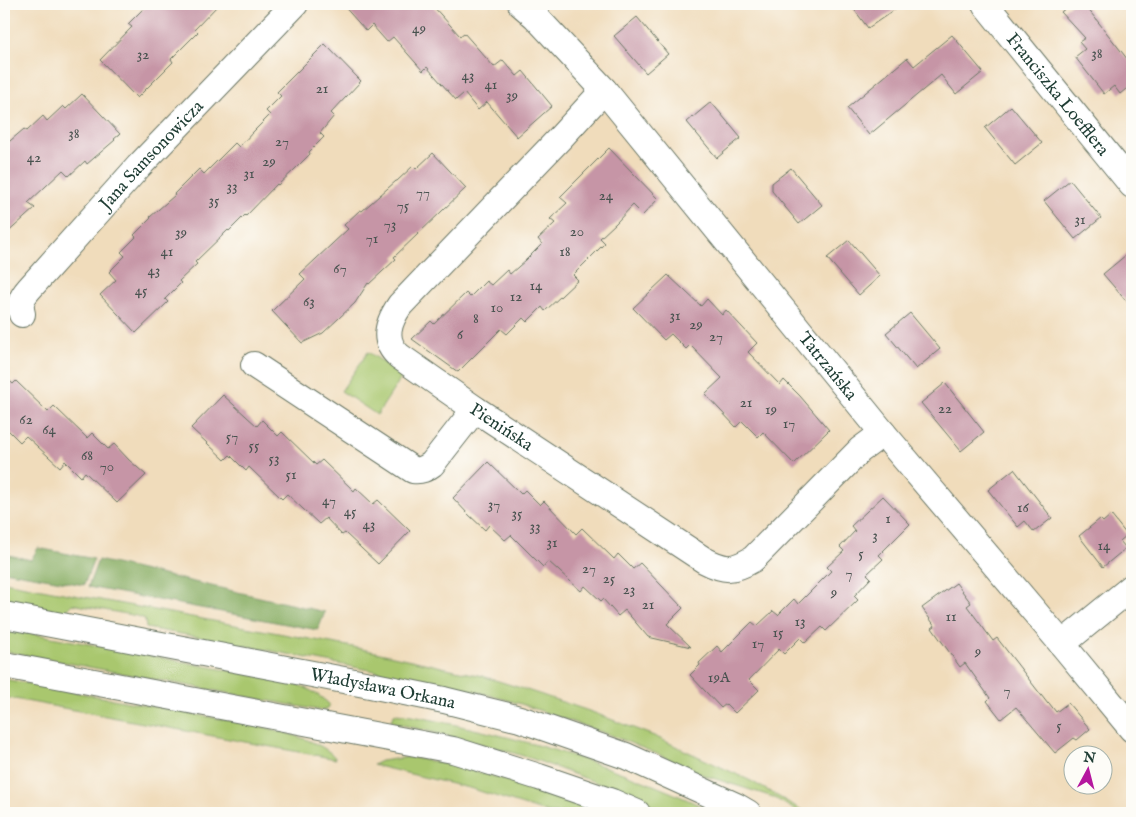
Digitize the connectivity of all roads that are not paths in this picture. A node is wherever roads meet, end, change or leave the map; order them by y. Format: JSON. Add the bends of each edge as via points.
{"nodes":[{"id":1,"x":295,"y":4,"type":"edge"},
{"id":2,"x":521,"y":4,"type":"edge"},
{"id":3,"x":985,"y":4,"type":"edge"},
{"id":4,"x":604,"y":90,"type":"junction"},
{"id":5,"x":1132,"y":185,"type":"edge"},
{"id":6,"x":22,"y":314,"type":"dead end"},
{"id":7,"x":254,"y":365,"type":"dead end"},
{"id":8,"x":475,"y":409,"type":"junction"},
{"id":9,"x":883,"y":433,"type":"junction"},
{"id":10,"x":1132,"y":587,"type":"edge"},
{"id":11,"x":4,"y":615,"type":"edge"},
{"id":12,"x":1062,"y":644,"type":"junction"},
{"id":13,"x":4,"y":665,"type":"edge"},
{"id":14,"x":1132,"y":729,"type":"edge"},
{"id":15,"x":637,"y":813,"type":"edge"},
{"id":16,"x":748,"y":813,"type":"edge"}],
"edges":[{"from":1,"to":6,"type":"street","name":"Jana Samsonowicza","via":[[139,166],[29,289],[21,301]]},
{"from":2,"to":4,"type":"street","name":"Tatrzańska"},
{"from":3,"to":5,"type":"street","name":"Franciszka Loefflera"},
{"from":4,"to":8,"type":"street","name":"Pienińska","via":[[391,317],[388,328],[393,351]]},
{"from":4,"to":9,"type":"street","name":"Tatrzańska"},
{"from":7,"to":8,"type":"street","via":[[413,470],[420,471],[432,464]]},
{"from":8,"to":9,"type":"street","name":"Pienińska","via":[[704,560],[724,569],[753,559],[860,450]]},
{"from":9,"to":12,"type":"street","name":"Tatrzańska"},
{"from":10,"to":12,"type":"street"},
{"from":11,"to":16,"type":"street","name":"Władysława Orkana","via":[[388,688],[520,719],[626,756]]},
{"from":12,"to":14,"type":"street","name":"Tatrzańska"},
{"from":13,"to":15,"type":"street","via":[[453,750]]}]}
